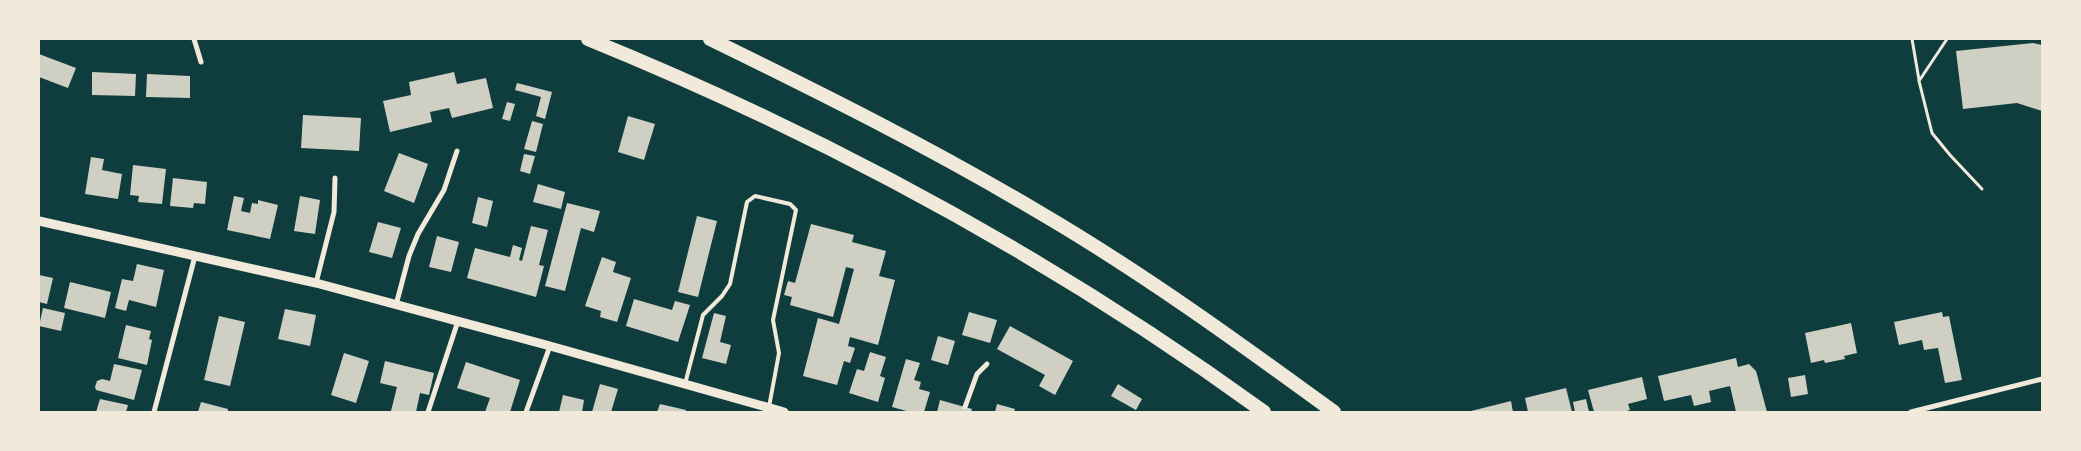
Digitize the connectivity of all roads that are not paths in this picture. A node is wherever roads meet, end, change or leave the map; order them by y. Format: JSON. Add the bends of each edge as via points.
{"nodes":[{"id":1,"x":194,"y":39,"type":"edge"},
{"id":2,"x":588,"y":39,"type":"edge"},
{"id":3,"x":710,"y":39,"type":"edge"},
{"id":4,"x":201,"y":62,"type":"dead end"},
{"id":5,"x":457,"y":151,"type":"dead end"},
{"id":6,"x":335,"y":178,"type":"dead end"},
{"id":7,"x":39,"y":221,"type":"edge"},
{"id":8,"x":195,"y":256,"type":"junction"},
{"id":9,"x":316,"y":283,"type":"junction"},
{"id":10,"x":396,"y":305,"type":"junction"},
{"id":11,"x":458,"y":321,"type":"junction"},
{"id":12,"x":550,"y":346,"type":"junction"},
{"id":13,"x":988,"y":364,"type":"dead end"},
{"id":14,"x":2042,"y":380,"type":"edge"},
{"id":15,"x":685,"y":384,"type":"junction"},
{"id":16,"x":769,"y":407,"type":"junction"},
{"id":17,"x":965,"y":407,"type":"dead end"},
{"id":18,"x":154,"y":412,"type":"edge"},
{"id":19,"x":428,"y":412,"type":"edge"},
{"id":20,"x":526,"y":412,"type":"edge"},
{"id":21,"x":784,"y":412,"type":"edge"},
{"id":22,"x":1264,"y":412,"type":"edge"},
{"id":23,"x":1334,"y":412,"type":"edge"},
{"id":24,"x":1911,"y":412,"type":"edge"}],
"edges":[{"from":1,"to":4,"type":"street"},
{"from":2,"to":22,"type":"highway","via":[[752,110],[887,178],[1124,317]]},
{"from":3,"to":23,"type":"highway","via":[[925,146],[1038,211],[1119,261]]},
{"from":5,"to":10,"type":"street","via":[[444,190],[409,256]]},
{"from":6,"to":9,"type":"street","via":[[334,212]]},
{"from":7,"to":8,"type":"street"},
{"from":8,"to":9,"type":"street"},
{"from":8,"to":18,"type":"street"},
{"from":9,"to":10,"type":"street"},
{"from":10,"to":11,"type":"street"},
{"from":11,"to":12,"type":"street"},
{"from":11,"to":19,"type":"street"},
{"from":12,"to":15,"type":"street"},
{"from":12,"to":20,"type":"street"},
{"from":13,"to":17,"type":"street","via":[[977,374]]},
{"from":14,"to":24,"type":"street"},
{"from":15,"to":16,"type":"street"},
{"from":15,"to":16,"type":"lane","via":[[703,315],[730,284],[747,202],[755,196],[790,204],[796,210],[773,320],[779,353]]},
{"from":16,"to":21,"type":"street"}]}
